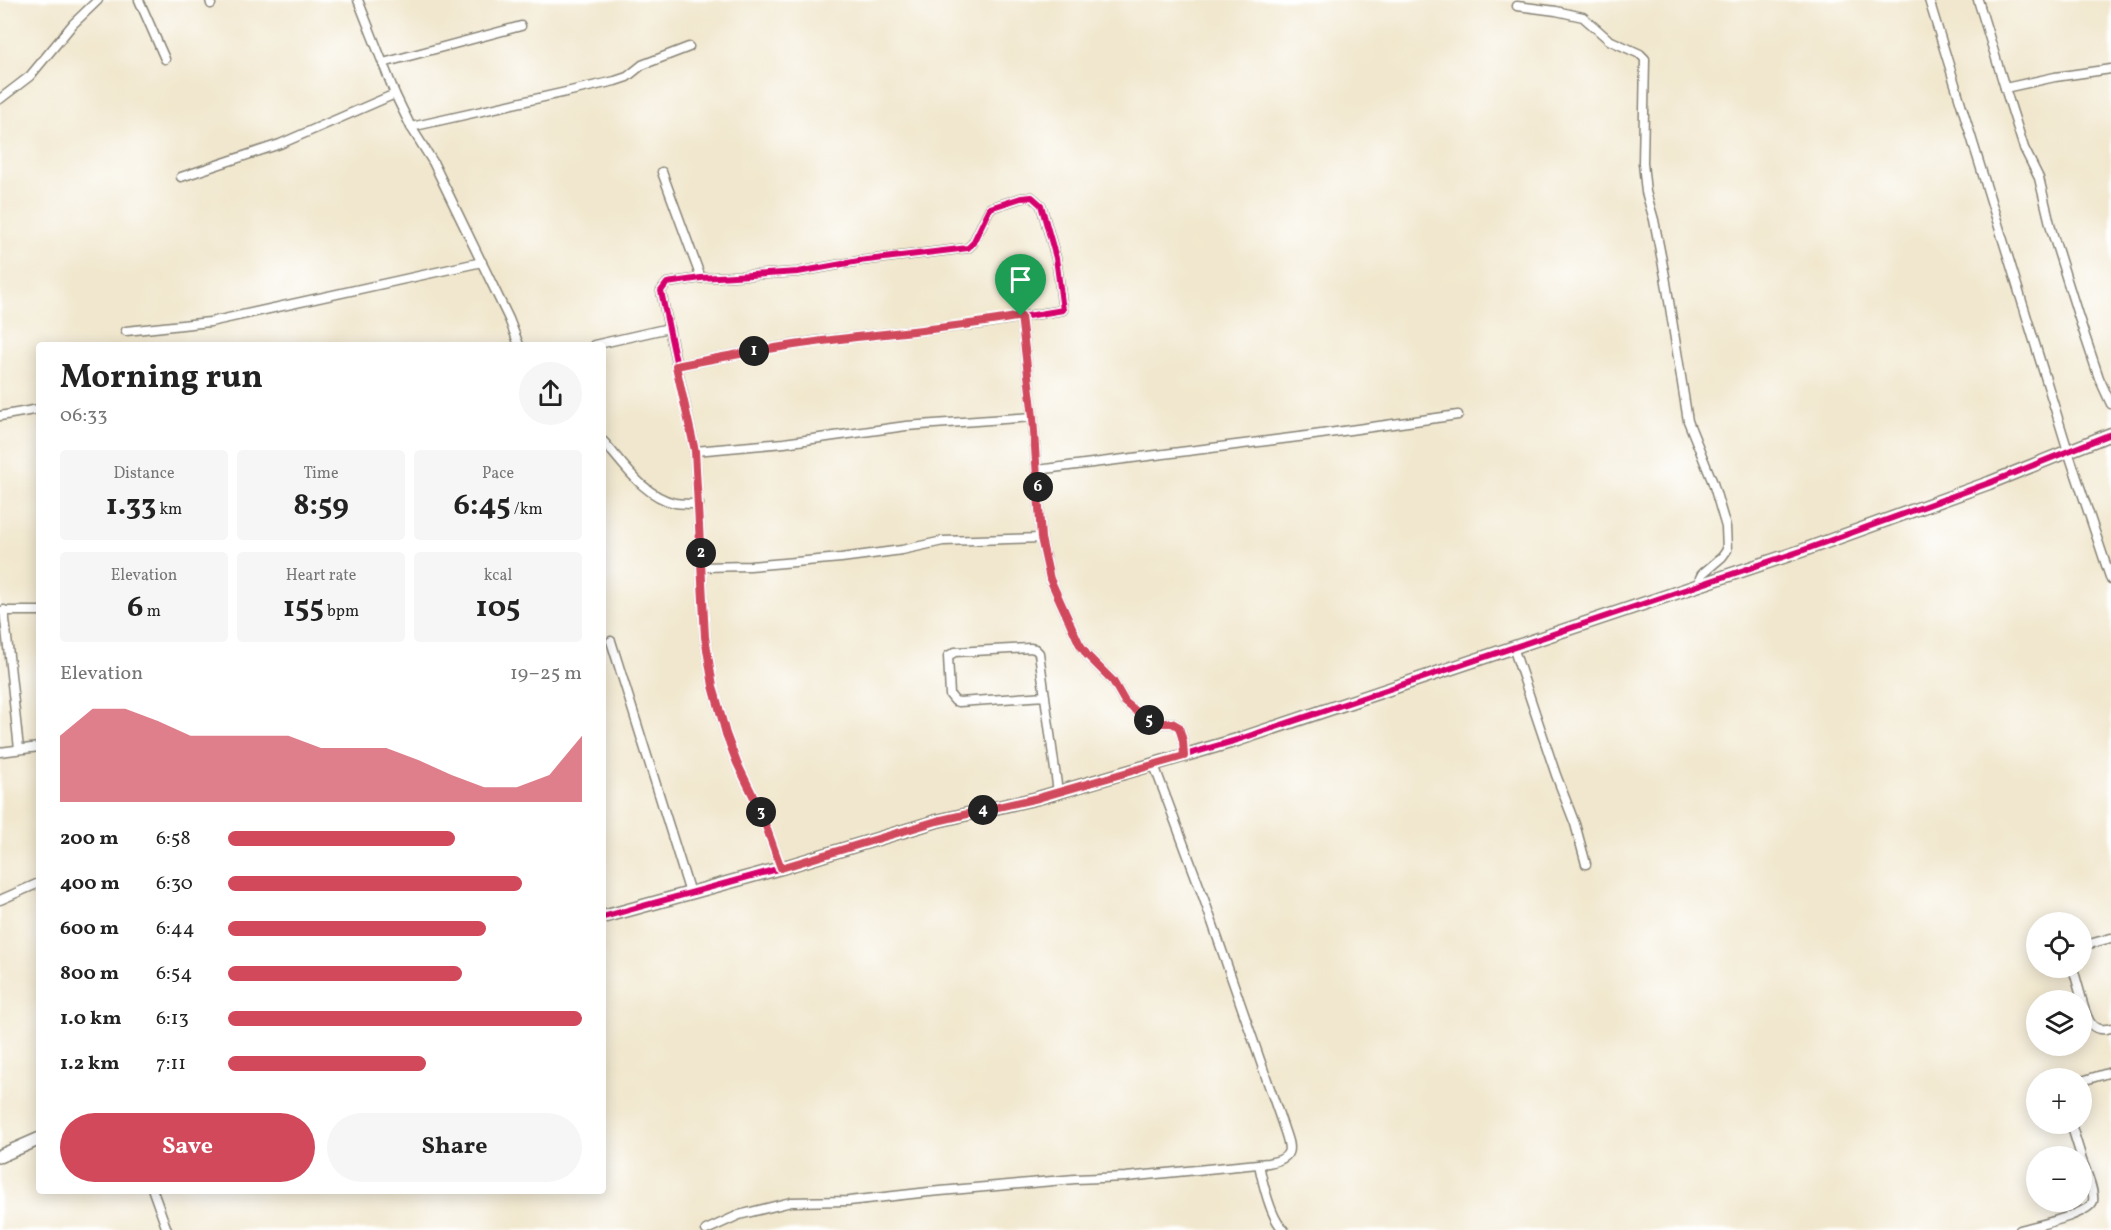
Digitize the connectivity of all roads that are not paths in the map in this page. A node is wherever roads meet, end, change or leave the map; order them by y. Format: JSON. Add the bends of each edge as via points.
{"nodes":[{"id":1,"x":98,"y":0,"type":"edge"},
{"id":2,"x":139,"y":0,"type":"edge"},
{"id":3,"x":358,"y":0,"type":"edge"},
{"id":4,"x":1929,"y":0,"type":"edge"},
{"id":5,"x":1978,"y":0,"type":"edge"},
{"id":6,"x":1516,"y":6,"type":"dead end"},
{"id":7,"x":521,"y":26,"type":"dead end"},
{"id":8,"x":689,"y":47,"type":"dead end"},
{"id":9,"x":165,"y":58,"type":"dead end"},
{"id":10,"x":382,"y":63,"type":"junction"},
{"id":11,"x":2111,"y":69,"type":"edge"},
{"id":12,"x":2005,"y":88,"type":"junction"},
{"id":13,"x":395,"y":94,"type":"junction"},
{"id":14,"x":0,"y":99,"type":"edge"},
{"id":15,"x":411,"y":127,"type":"junction"},
{"id":16,"x":662,"y":172,"type":"dead end"},
{"id":17,"x":181,"y":177,"type":"dead end"},
{"id":18,"x":482,"y":262,"type":"junction"},
{"id":19,"x":701,"y":278,"type":"junction"},
{"id":20,"x":1021,"y":316,"type":"junction"},
{"id":21,"x":669,"y":328,"type":"junction"},
{"id":22,"x":126,"y":332,"type":"dead end"},
{"id":23,"x":518,"y":342,"type":"edge"},
{"id":24,"x":606,"y":342,"type":"edge"},
{"id":25,"x":676,"y":366,"type":"junction"},
{"id":26,"x":2111,"y":404,"type":"edge"},
{"id":27,"x":36,"y":410,"type":"edge"},
{"id":28,"x":0,"y":416,"type":"edge"},
{"id":29,"x":1458,"y":416,"type":"dead end"},
{"id":30,"x":1033,"y":417,"type":"junction"},
{"id":31,"x":2111,"y":434,"type":"edge"},
{"id":32,"x":606,"y":445,"type":"edge"},
{"id":33,"x":695,"y":451,"type":"junction"},
{"id":34,"x":2068,"y":451,"type":"junction"},
{"id":35,"x":1036,"y":470,"type":"junction"},
{"id":36,"x":699,"y":504,"type":"junction"},
{"id":37,"x":1041,"y":538,"type":"junction"},
{"id":38,"x":701,"y":567,"type":"junction"},
{"id":39,"x":2111,"y":580,"type":"edge"},
{"id":40,"x":1701,"y":585,"type":"junction"},
{"id":41,"x":2,"y":610,"type":"edge"},
{"id":42,"x":36,"y":611,"type":"edge"},
{"id":43,"x":611,"y":641,"type":"dead end"},
{"id":44,"x":1513,"y":647,"type":"junction"},
{"id":45,"x":1045,"y":696,"type":"junction"},
{"id":46,"x":36,"y":747,"type":"edge"},
{"id":47,"x":19,"y":749,"type":"junction"},
{"id":48,"x":0,"y":752,"type":"edge"},
{"id":49,"x":1184,"y":756,"type":"junction"},
{"id":50,"x":1154,"y":765,"type":"junction"},
{"id":51,"x":1058,"y":792,"type":"junction"},
{"id":52,"x":1586,"y":864,"type":"dead end"},
{"id":53,"x":781,"y":868,"type":"junction"},
{"id":54,"x":36,"y":884,"type":"edge"},
{"id":55,"x":690,"y":893,"type":"junction"},
{"id":56,"x":0,"y":900,"type":"edge"},
{"id":57,"x":606,"y":916,"type":"edge"},
{"id":58,"x":2111,"y":938,"type":"edge"},
{"id":59,"x":2092,"y":943,"type":"edge"},
{"id":60,"x":2092,"y":1026,"type":"edge"},
{"id":61,"x":2111,"y":1028,"type":"edge"},
{"id":62,"x":2111,"y":1072,"type":"edge"},
{"id":63,"x":2092,"y":1078,"type":"edge"},
{"id":64,"x":36,"y":1140,"type":"edge"},
{"id":65,"x":0,"y":1156,"type":"edge"},
{"id":66,"x":1260,"y":1164,"type":"junction"},
{"id":67,"x":154,"y":1194,"type":"edge"},
{"id":68,"x":2078,"y":1212,"type":"edge"},
{"id":69,"x":167,"y":1230,"type":"edge"},
{"id":70,"x":706,"y":1230,"type":"edge"},
{"id":71,"x":1284,"y":1230,"type":"edge"},
{"id":72,"x":2020,"y":1230,"type":"edge"}],
"edges":[{"from":1,"to":14,"type":"street","via":[[30,76]]},
{"from":2,"to":9,"type":"street"},
{"from":3,"to":10,"type":"street"},
{"from":4,"to":34,"type":"street"},
{"from":5,"to":12,"type":"street"},
{"from":6,"to":40,"type":"street","via":[[1582,17],[1609,40],[1645,59],[1646,192],[1664,267],[1688,421],[1726,527],[1726,550],[1701,574]]},
{"from":7,"to":10,"type":"street"},
{"from":8,"to":15,"type":"street","via":[[642,65],[615,81]]},
{"from":10,"to":13,"type":"street"},
{"from":11,"to":12,"type":"street"},
{"from":12,"to":26,"type":"street","via":[[2024,148],[2039,178],[2078,315]]},
{"from":13,"to":15,"type":"street"},
{"from":13,"to":17,"type":"street","via":[[280,144]]},
{"from":15,"to":18,"type":"street","via":[[433,162]]},
{"from":16,"to":19,"type":"street"},
{"from":18,"to":22,"type":"street","via":[[210,322]]},
{"from":18,"to":23,"type":"street"},
{"from":19,"to":20,"type":"street","via":[[798,272],[968,248],[990,208],[1032,197],[1041,205],[1056,258],[1062,309]]},
{"from":19,"to":21,"type":"street","via":[[664,285],[661,291]]},
{"from":20,"to":25,"type":"street","via":[[806,343]]},
{"from":20,"to":30,"type":"street"},
{"from":21,"to":24,"type":"street"},
{"from":21,"to":25,"type":"street"},
{"from":25,"to":33,"type":"street"},
{"from":27,"to":28,"type":"street"},
{"from":29,"to":35,"type":"street"},
{"from":30,"to":33,"type":"street","via":[[906,426]]},
{"from":30,"to":35,"type":"street"},
{"from":31,"to":34,"type":"street"},
{"from":32,"to":36,"type":"street","via":[[637,481],[652,492],[674,502]]},
{"from":33,"to":36,"type":"street"},
{"from":34,"to":39,"type":"street"},
{"from":34,"to":40,"type":"street"},
{"from":35,"to":37,"type":"street"},
{"from":36,"to":38,"type":"street"},
{"from":37,"to":38,"type":"street","via":[[943,541],[841,558]]},
{"from":37,"to":49,"type":"street","via":[[1050,579],[1079,643],[1131,708],[1147,720],[1179,727]]},
{"from":38,"to":53,"type":"street","via":[[705,637],[713,686],[737,763],[760,810]]},
{"from":40,"to":44,"type":"street"},
{"from":41,"to":42,"type":"street"},
{"from":41,"to":47,"type":"street"},
{"from":43,"to":55,"type":"street"},
{"from":44,"to":49,"type":"street"},
{"from":44,"to":52,"type":"street"},
{"from":45,"to":45,"type":"street","via":[[1039,653],[1035,649],[954,652],[948,656],[950,695],[955,701]]},
{"from":45,"to":51,"type":"street"},
{"from":46,"to":47,"type":"street"},
{"from":47,"to":48,"type":"street"},
{"from":49,"to":50,"type":"street"},
{"from":50,"to":51,"type":"street"},
{"from":50,"to":66,"type":"street","via":[[1290,1150],[1281,1161]]},
{"from":51,"to":53,"type":"street","via":[[937,821]]},
{"from":53,"to":55,"type":"street"},
{"from":54,"to":56,"type":"street"},
{"from":55,"to":57,"type":"street"},
{"from":58,"to":59,"type":"street"},
{"from":60,"to":61,"type":"street","via":[[2098,1030]]},
{"from":62,"to":63,"type":"street"},
{"from":64,"to":65,"type":"street"},
{"from":66,"to":70,"type":"street","via":[[849,1201],[791,1202],[739,1215]]},
{"from":66,"to":71,"type":"street","via":[[1276,1221]]},
{"from":67,"to":69,"type":"street"},
{"from":68,"to":72,"type":"street"}]}
